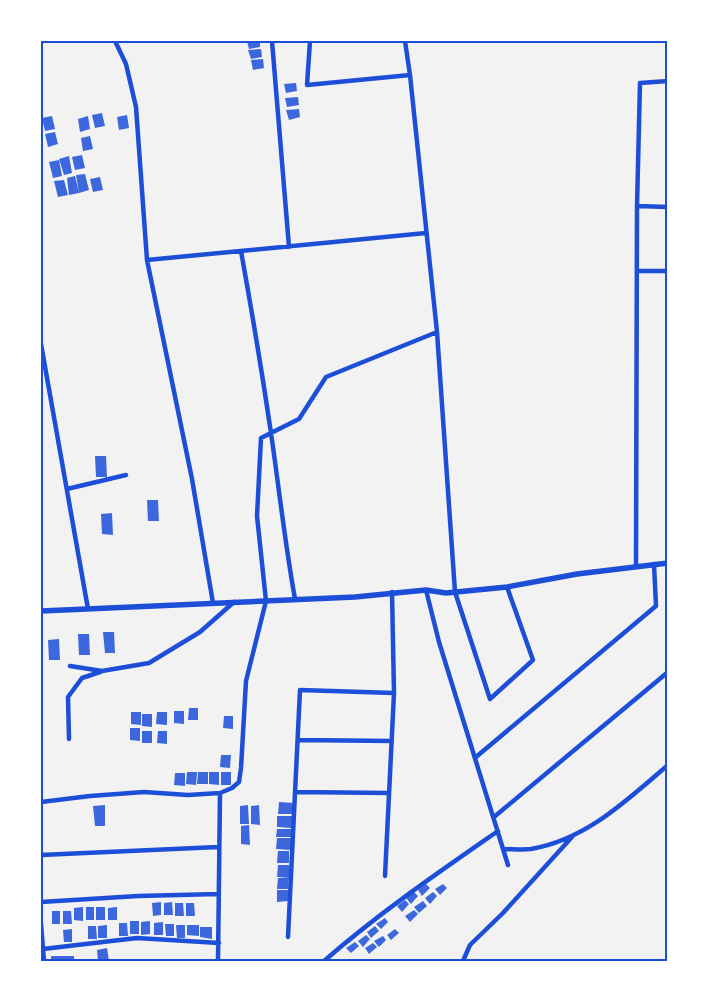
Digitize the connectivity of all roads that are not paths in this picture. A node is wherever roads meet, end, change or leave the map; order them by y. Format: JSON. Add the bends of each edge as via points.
{"nodes":[{"id":1,"x":115,"y":41,"type":"edge"},
{"id":2,"x":272,"y":41,"type":"edge"},
{"id":3,"x":310,"y":41,"type":"edge"},
{"id":4,"x":405,"y":41,"type":"edge"},
{"id":5,"x":410,"y":75,"type":"junction"},
{"id":6,"x":668,"y":81,"type":"edge"},
{"id":7,"x":637,"y":206,"type":"junction"},
{"id":8,"x":668,"y":206,"type":"edge"},
{"id":9,"x":426,"y":233,"type":"junction"},
{"id":10,"x":289,"y":247,"type":"junction"},
{"id":11,"x":241,"y":251,"type":"junction"},
{"id":12,"x":147,"y":260,"type":"junction"},
{"id":13,"x":638,"y":271,"type":"junction"},
{"id":14,"x":668,"y":271,"type":"edge"},
{"id":15,"x":437,"y":332,"type":"junction"},
{"id":16,"x":41,"y":344,"type":"edge"},
{"id":17,"x":271,"y":433,"type":"junction"},
{"id":18,"x":126,"y":475,"type":"dead end"},
{"id":19,"x":67,"y":489,"type":"junction"},
{"id":20,"x":668,"y":563,"type":"edge"},
{"id":21,"x":654,"y":564,"type":"junction"},
{"id":22,"x":636,"y":566,"type":"junction"},
{"id":23,"x":507,"y":587,"type":"junction"},
{"id":24,"x":426,"y":590,"type":"junction"},
{"id":25,"x":392,"y":592,"type":"junction"},
{"id":26,"x":455,"y":592,"type":"junction"},
{"id":27,"x":295,"y":599,"type":"junction"},
{"id":28,"x":266,"y":601,"type":"junction"},
{"id":29,"x":234,"y":602,"type":"junction"},
{"id":30,"x":213,"y":603,"type":"junction"},
{"id":31,"x":88,"y":609,"type":"junction"},
{"id":32,"x":41,"y":611,"type":"edge"},
{"id":33,"x":70,"y":666,"type":"dead end"},
{"id":34,"x":102,"y":671,"type":"junction"},
{"id":35,"x":668,"y":672,"type":"edge"},
{"id":36,"x":394,"y":694,"type":"junction"},
{"id":37,"x":69,"y":738,"type":"dead end"},
{"id":38,"x":298,"y":740,"type":"junction"},
{"id":39,"x":392,"y":742,"type":"junction"},
{"id":40,"x":476,"y":757,"type":"junction"},
{"id":41,"x":668,"y":765,"type":"edge"},
{"id":42,"x":295,"y":792,"type":"junction"},
{"id":43,"x":220,"y":793,"type":"junction"},
{"id":44,"x":389,"y":793,"type":"junction"},
{"id":45,"x":41,"y":802,"type":"edge"},
{"id":46,"x":494,"y":816,"type":"junction"},
{"id":47,"x":498,"y":831,"type":"junction"},
{"id":48,"x":574,"y":835,"type":"junction"},
{"id":49,"x":218,"y":847,"type":"junction"},
{"id":50,"x":504,"y":849,"type":"junction"},
{"id":51,"x":41,"y":854,"type":"edge"},
{"id":52,"x":508,"y":865,"type":"dead end"},
{"id":53,"x":385,"y":876,"type":"dead end"},
{"id":54,"x":219,"y":894,"type":"junction"},
{"id":55,"x":41,"y":902,"type":"edge"},
{"id":56,"x":41,"y":924,"type":"edge"},
{"id":57,"x":42,"y":934,"type":"edge"},
{"id":58,"x":288,"y":937,"type":"dead end"},
{"id":59,"x":219,"y":942,"type":"junction"},
{"id":60,"x":43,"y":949,"type":"junction"},
{"id":61,"x":44,"y":961,"type":"edge"},
{"id":62,"x":218,"y":961,"type":"edge"},
{"id":63,"x":324,"y":961,"type":"edge"},
{"id":64,"x":462,"y":961,"type":"edge"}],
"edges":[{"from":1,"to":12,"type":"street","via":[[126,64],[136,107]]},
{"from":2,"to":10,"type":"street"},
{"from":3,"to":5,"type":"street","via":[[307,85]]},
{"from":4,"to":5,"type":"street"},
{"from":5,"to":9,"type":"street"},
{"from":6,"to":7,"type":"street","via":[[640,83]]},
{"from":7,"to":8,"type":"street"},
{"from":7,"to":13,"type":"street"},
{"from":9,"to":10,"type":"street"},
{"from":9,"to":15,"type":"street"},
{"from":10,"to":11,"type":"street"},
{"from":11,"to":12,"type":"street"},
{"from":11,"to":17,"type":"street"},
{"from":12,"to":30,"type":"street","via":[[192,480]]},
{"from":13,"to":14,"type":"street"},
{"from":13,"to":22,"type":"street"},
{"from":15,"to":17,"type":"street","via":[[326,377],[299,419]]},
{"from":15,"to":26,"type":"street"},
{"from":16,"to":19,"type":"street"},
{"from":17,"to":27,"type":"street"},
{"from":17,"to":28,"type":"street","via":[[261,438],[257,516]]},
{"from":18,"to":19,"type":"street"},
{"from":19,"to":31,"type":"street"},
{"from":20,"to":21,"type":"street"},
{"from":21,"to":22,"type":"street"},
{"from":21,"to":40,"type":"street","via":[[656,606]]},
{"from":22,"to":23,"type":"street"},
{"from":23,"to":26,"type":"street"},
{"from":23,"to":26,"type":"street","via":[[533,660],[490,700]]},
{"from":24,"to":25,"type":"street"},
{"from":24,"to":26,"type":"street"},
{"from":24,"to":40,"type":"street"},
{"from":25,"to":27,"type":"street"},
{"from":25,"to":36,"type":"street"},
{"from":27,"to":28,"type":"street"},
{"from":28,"to":29,"type":"street"},
{"from":28,"to":43,"type":"street","via":[[246,681],[239,782]]},
{"from":29,"to":30,"type":"street"},
{"from":29,"to":34,"type":"street","via":[[200,632],[149,663]]},
{"from":30,"to":31,"type":"street"},
{"from":31,"to":32,"type":"street"},
{"from":33,"to":34,"type":"street"},
{"from":34,"to":37,"type":"street","via":[[82,678],[68,697]]},
{"from":35,"to":46,"type":"street"},
{"from":36,"to":38,"type":"street","via":[[300,690]]},
{"from":36,"to":39,"type":"street"},
{"from":38,"to":39,"type":"street"},
{"from":38,"to":42,"type":"street"},
{"from":39,"to":44,"type":"street"},
{"from":40,"to":46,"type":"street"},
{"from":41,"to":48,"type":"street","via":[[626,802]]},
{"from":42,"to":44,"type":"street"},
{"from":42,"to":58,"type":"street"},
{"from":43,"to":45,"type":"street","via":[[144,792]]},
{"from":43,"to":49,"type":"street"},
{"from":44,"to":53,"type":"street"},
{"from":46,"to":47,"type":"street"},
{"from":47,"to":50,"type":"street"},
{"from":47,"to":63,"type":"street","via":[[428,879]]},
{"from":48,"to":50,"type":"street","via":[[530,849]]},
{"from":48,"to":64,"type":"street","via":[[470,945]]},
{"from":49,"to":51,"type":"street"},
{"from":49,"to":54,"type":"street"},
{"from":50,"to":52,"type":"street"},
{"from":54,"to":55,"type":"street"},
{"from":54,"to":59,"type":"street"},
{"from":56,"to":57,"type":"street"},
{"from":57,"to":60,"type":"street"},
{"from":59,"to":60,"type":"street","via":[[137,938]]},
{"from":59,"to":62,"type":"street"},
{"from":60,"to":61,"type":"street"}]}
